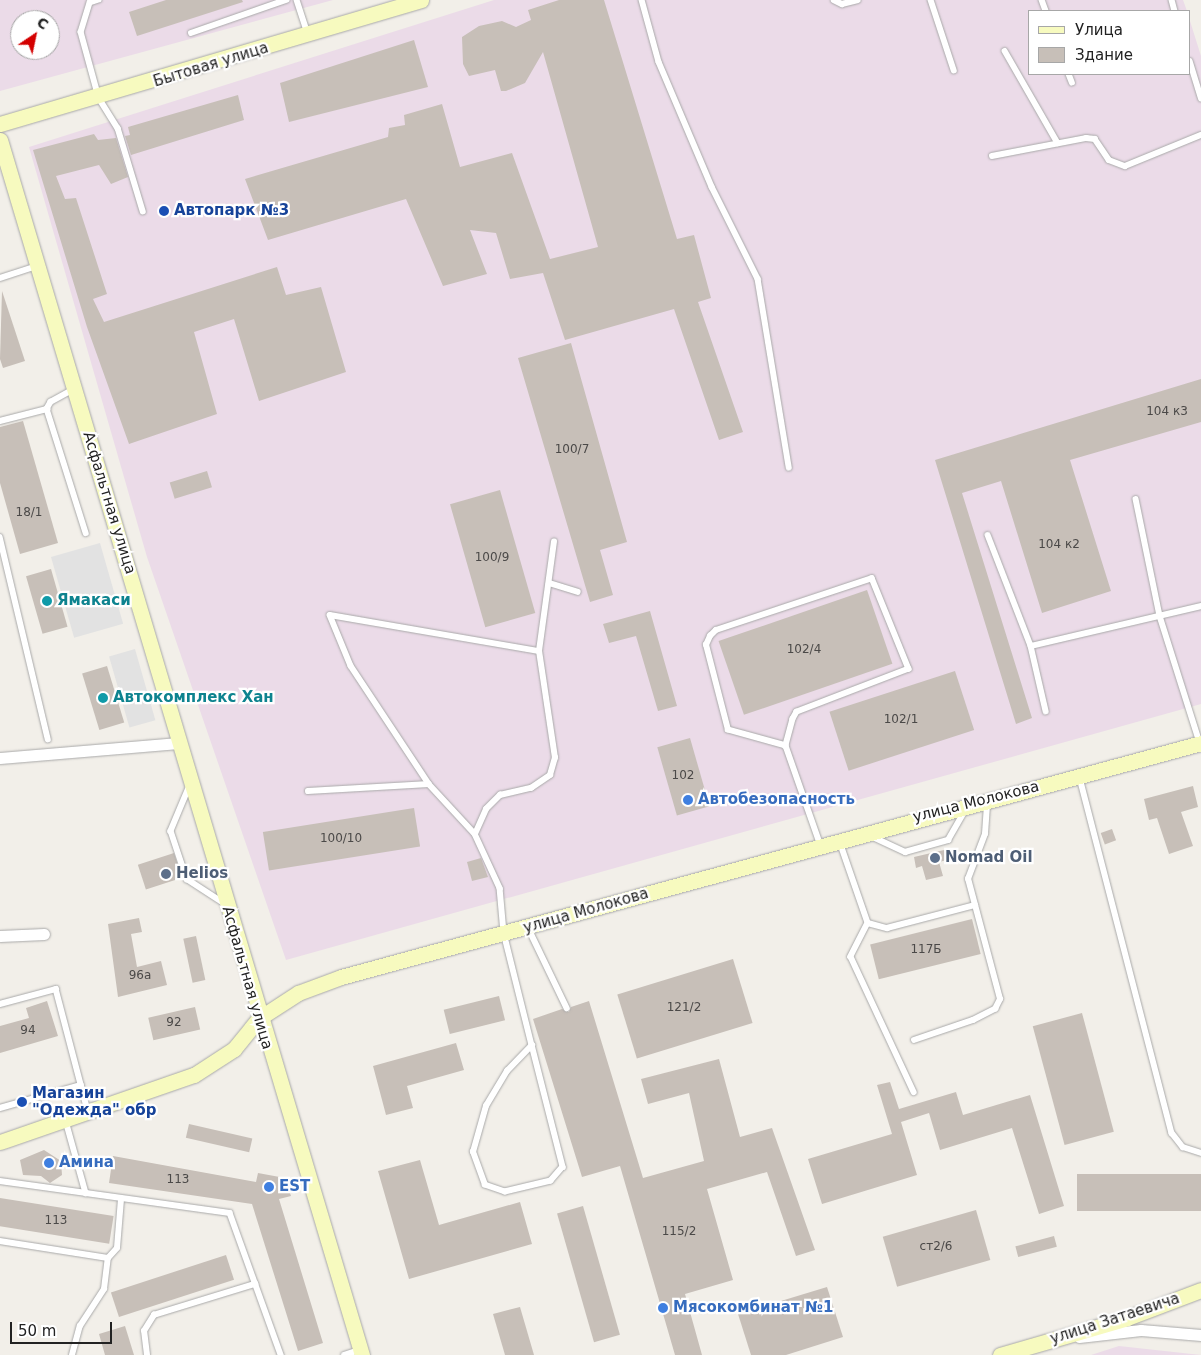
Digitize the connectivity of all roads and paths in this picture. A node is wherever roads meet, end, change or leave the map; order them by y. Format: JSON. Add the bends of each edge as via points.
{"nodes":[{"id":1,"x":99,"y":0,"type":"edge"},
{"id":2,"x":286,"y":0,"type":"edge"},
{"id":3,"x":297,"y":0,"type":"edge"},
{"id":4,"x":421,"y":0,"type":"edge"},
{"id":5,"x":642,"y":0,"type":"edge"},
{"id":6,"x":834,"y":0,"type":"edge"},
{"id":7,"x":858,"y":0,"type":"edge"},
{"id":8,"x":931,"y":0,"type":"edge"},
{"id":9,"x":191,"y":33,"type":"dead end"},
{"id":10,"x":309,"y":35,"type":"junction"},
{"id":11,"x":1005,"y":52,"type":"dead end"},
{"id":12,"x":1191,"y":64,"type":"edge"},
{"id":13,"x":954,"y":70,"type":"dead end"},
{"id":14,"x":1069,"y":75,"type":"edge"},
{"id":15,"x":1072,"y":82,"type":"dead end"},
{"id":16,"x":99,"y":98,"type":"junction"},
{"id":17,"x":1201,"y":98,"type":"edge"},
{"id":18,"x":0,"y":124,"type":"edge"},
{"id":19,"x":1201,"y":135,"type":"edge"},
{"id":20,"x":0,"y":140,"type":"edge"},
{"id":21,"x":1058,"y":143,"type":"junction"},
{"id":22,"x":992,"y":156,"type":"dead end"},
{"id":23,"x":143,"y":211,"type":"dead end"},
{"id":24,"x":38,"y":265,"type":"junction"},
{"id":25,"x":0,"y":278,"type":"edge"},
{"id":26,"x":75,"y":389,"type":"junction"},
{"id":27,"x":47,"y":409,"type":"junction"},
{"id":28,"x":0,"y":421,"type":"edge"},
{"id":29,"x":789,"y":466,"type":"dead end"},
{"id":30,"x":1136,"y":499,"type":"dead end"},
{"id":31,"x":86,"y":533,"type":"dead end"},
{"id":32,"x":988,"y":535,"type":"dead end"},
{"id":33,"x":0,"y":537,"type":"edge"},
{"id":34,"x":554,"y":542,"type":"dead end"},
{"id":35,"x":548,"y":583,"type":"junction"},
{"id":36,"x":578,"y":592,"type":"dead end"},
{"id":37,"x":1201,"y":606,"type":"edge"},
{"id":38,"x":1160,"y":616,"type":"junction"},
{"id":39,"x":1031,"y":646,"type":"junction"},
{"id":40,"x":540,"y":651,"type":"junction"},
{"id":41,"x":1046,"y":711,"type":"dead end"},
{"id":42,"x":48,"y":739,"type":"dead end"},
{"id":43,"x":178,"y":743,"type":"junction"},
{"id":44,"x":1200,"y":743,"type":"edge"},
{"id":45,"x":786,"y":746,"type":"junction"},
{"id":46,"x":0,"y":758,"type":"edge"},
{"id":47,"x":1079,"y":776,"type":"junction"},
{"id":48,"x":429,"y":784,"type":"junction"},
{"id":49,"x":190,"y":786,"type":"junction"},
{"id":50,"x":308,"y":791,"type":"dead end"},
{"id":51,"x":987,"y":798,"type":"junction"},
{"id":52,"x":970,"y":802,"type":"junction"},
{"id":53,"x":863,"y":832,"type":"junction"},
{"id":54,"x":476,"y":834,"type":"junction"},
{"id":55,"x":839,"y":838,"type":"junction"},
{"id":56,"x":820,"y":843,"type":"junction"},
{"id":57,"x":225,"y":904,"type":"junction"},
{"id":58,"x":975,"y":904,"type":"junction"},
{"id":59,"x":868,"y":923,"type":"junction"},
{"id":60,"x":528,"y":927,"type":"junction"},
{"id":61,"x":504,"y":933,"type":"junction"},
{"id":62,"x":44,"y":934,"type":"dead end"},
{"id":63,"x":0,"y":936,"type":"edge"},
{"id":64,"x":0,"y":1004,"type":"edge"},
{"id":65,"x":567,"y":1008,"type":"dead end"},
{"id":66,"x":258,"y":1019,"type":"junction"},
{"id":67,"x":914,"y":1040,"type":"dead end"},
{"id":68,"x":532,"y":1045,"type":"junction"},
{"id":69,"x":81,"y":1085,"type":"junction"},
{"id":70,"x":914,"y":1092,"type":"dead end"},
{"id":71,"x":0,"y":1108,"type":"edge"},
{"id":72,"x":89,"y":1113,"type":"junction"},
{"id":73,"x":66,"y":1121,"type":"junction"},
{"id":74,"x":0,"y":1142,"type":"edge"},
{"id":75,"x":1201,"y":1153,"type":"edge"},
{"id":76,"x":0,"y":1181,"type":"edge"},
{"id":77,"x":86,"y":1193,"type":"junction"},
{"id":78,"x":121,"y":1199,"type":"junction"},
{"id":79,"x":0,"y":1241,"type":"edge"},
{"id":80,"x":108,"y":1258,"type":"junction"},
{"id":81,"x":255,"y":1284,"type":"junction"},
{"id":82,"x":1201,"y":1290,"type":"edge"},
{"id":83,"x":1201,"y":1335,"type":"edge"},
{"id":84,"x":1047,"y":1341,"type":"junction"},
{"id":85,"x":361,"y":1352,"type":"edge"},
{"id":86,"x":72,"y":1355,"type":"edge"},
{"id":87,"x":147,"y":1355,"type":"edge"},
{"id":88,"x":281,"y":1355,"type":"edge"},
{"id":89,"x":344,"y":1355,"type":"edge"},
{"id":90,"x":1000,"y":1355,"type":"edge"}],
"edges":[{"from":1,"to":16,"type":"lane","via":[[90,3],[81,32]]},
{"from":2,"to":9,"type":"lane"},
{"from":3,"to":10,"type":"lane"},
{"from":4,"to":10,"type":"main road","name":"Бытовая улица"},
{"from":5,"to":29,"type":"lane","via":[[659,62],[712,187],[758,279]]},
{"from":6,"to":7,"type":"lane","via":[[842,4]]},
{"from":8,"to":13,"type":"lane"},
{"from":10,"to":16,"type":"main road","name":"Бытовая улица"},
{"from":11,"to":21,"type":"lane"},
{"from":12,"to":17,"type":"lane"},
{"from":14,"to":15,"type":"lane"},
{"from":16,"to":18,"type":"main road","name":"Бытовая улица"},
{"from":16,"to":23,"type":"lane","via":[[118,128]]},
{"from":19,"to":21,"type":"lane","via":[[1125,166],[1108,160],[1096,139]]},
{"from":20,"to":24,"type":"main road","name":"Асфальтная улица"},
{"from":21,"to":22,"type":"lane"},
{"from":24,"to":25,"type":"lane"},
{"from":24,"to":26,"type":"main road","name":"Асфальтная улица"},
{"from":26,"to":27,"type":"lane","via":[[51,402]]},
{"from":26,"to":43,"type":"main road","name":"Асфальтная улица"},
{"from":27,"to":28,"type":"lane"},
{"from":27,"to":31,"type":"lane"},
{"from":30,"to":38,"type":"lane"},
{"from":32,"to":39,"type":"lane"},
{"from":33,"to":42,"type":"lane"},
{"from":34,"to":35,"type":"lane"},
{"from":35,"to":36,"type":"lane"},
{"from":35,"to":40,"type":"lane"},
{"from":37,"to":38,"type":"lane"},
{"from":38,"to":39,"type":"lane"},
{"from":38,"to":44,"type":"lane"},
{"from":39,"to":41,"type":"lane"},
{"from":40,"to":48,"type":"lane","via":[[330,614],[351,666]]},
{"from":40,"to":54,"type":"lane","via":[[555,758],[550,775],[531,788],[500,795],[486,809]]},
{"from":43,"to":46,"type":"street"},
{"from":43,"to":49,"type":"main road","name":"Асфальтная улица"},
{"from":44,"to":47,"type":"main road","name":"улица Молокова"},
{"from":45,"to":45,"type":"lane","via":[[728,730],[706,645],[710,636],[716,630],[872,578],[908,672],[797,712]]},
{"from":45,"to":56,"type":"lane"},
{"from":47,"to":51,"type":"main road","name":"улица Молокова"},
{"from":47,"to":75,"type":"lane","via":[[1172,1133],[1183,1147]]},
{"from":48,"to":50,"type":"lane"},
{"from":48,"to":54,"type":"lane"},
{"from":49,"to":57,"type":"main road","name":"Асфальтная улица"},
{"from":49,"to":57,"type":"lane","via":[[171,831],[188,879]]},
{"from":51,"to":52,"type":"main road","name":"улица Молокова"},
{"from":51,"to":58,"type":"lane","via":[[985,834],[968,879]]},
{"from":52,"to":53,"type":"main road","name":"улица Молокова"},
{"from":52,"to":53,"type":"lane","via":[[948,840],[905,852]]},
{"from":53,"to":55,"type":"main road","name":"улица Молокова"},
{"from":54,"to":61,"type":"lane","via":[[500,888]]},
{"from":55,"to":56,"type":"main road","name":"улица Молокова"},
{"from":55,"to":59,"type":"lane"},
{"from":56,"to":60,"type":"main road","name":"улица Молокова"},
{"from":57,"to":66,"type":"main road","name":"Асфальтная улица"},
{"from":58,"to":59,"type":"lane","via":[[887,928]]},
{"from":58,"to":67,"type":"lane","via":[[1000,993],[998,1005],[973,1020]]},
{"from":59,"to":70,"type":"lane","via":[[851,957]]},
{"from":60,"to":61,"type":"main road","name":"улица Молокова"},
{"from":60,"to":65,"type":"lane"},
{"from":61,"to":66,"type":"main road","name":"улица Молокова","via":[[341,977],[298,992]]},
{"from":61,"to":68,"type":"lane"},
{"from":62,"to":63,"type":"street"},
{"from":64,"to":69,"type":"lane","via":[[56,989]]},
{"from":66,"to":72,"type":"main road","name":"улица Молокова","via":[[234,1049],[194,1075]]},
{"from":66,"to":85,"type":"main road","name":"Асфальтная улица"},
{"from":68,"to":68,"type":"lane","via":[[507,1071],[486,1106],[474,1152],[485,1185],[505,1192],[551,1181],[563,1167]]},
{"from":69,"to":71,"type":"lane"},
{"from":69,"to":72,"type":"lane"},
{"from":72,"to":73,"type":"main road","name":"улица Молокова"},
{"from":73,"to":74,"type":"main road","name":"улица Молокова"},
{"from":73,"to":77,"type":"lane"},
{"from":76,"to":77,"type":"lane"},
{"from":77,"to":78,"type":"lane"},
{"from":78,"to":80,"type":"lane","via":[[117,1248]]},
{"from":78,"to":81,"type":"lane","via":[[230,1213]]},
{"from":79,"to":80,"type":"lane"},
{"from":80,"to":86,"type":"lane","via":[[104,1290],[80,1326]]},
{"from":81,"to":87,"type":"lane","via":[[154,1315],[144,1331]]},
{"from":81,"to":88,"type":"lane"},
{"from":82,"to":84,"type":"main road","name":"улица Затаевича"},
{"from":83,"to":84,"type":"street","via":[[1141,1330]]},
{"from":84,"to":90,"type":"main road","name":"улица Затаевича"},
{"from":85,"to":89,"type":"lane"}]}
